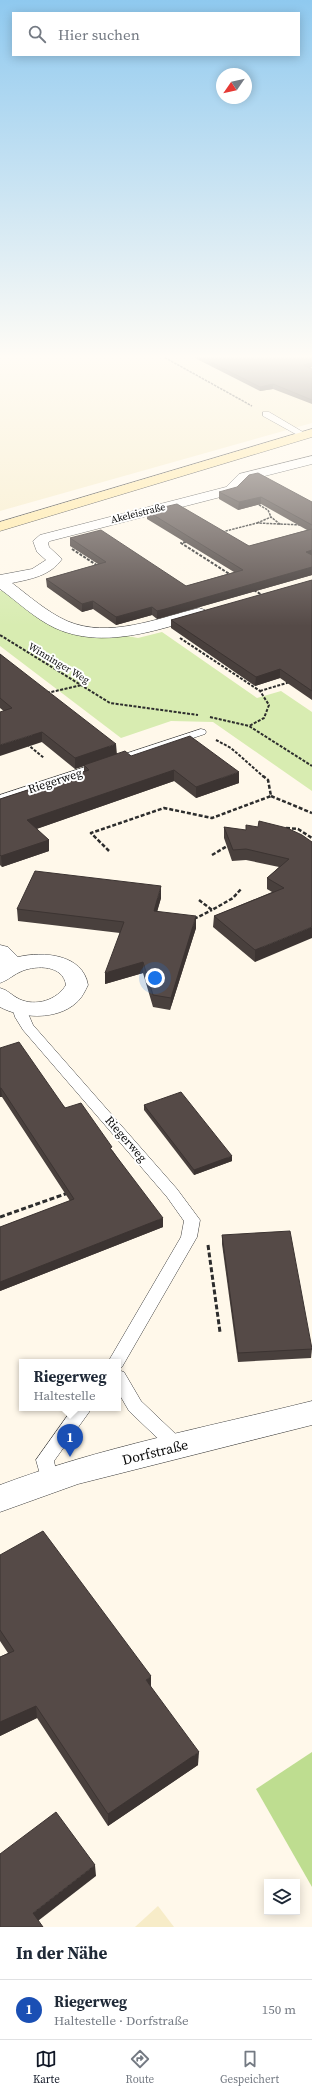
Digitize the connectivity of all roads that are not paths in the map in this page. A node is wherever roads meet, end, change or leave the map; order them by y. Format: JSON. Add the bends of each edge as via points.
{"nodes":[{"id":1,"x":269,"y":446,"type":"edge"},
{"id":2,"x":312,"y":460,"type":"edge"},
{"id":3,"x":0,"y":527,"type":"edge"},
{"id":4,"x":0,"y":580,"type":"edge"},
{"id":5,"x":213,"y":609,"type":"edge"},
{"id":6,"x":201,"y":732,"type":"dead end"},
{"id":7,"x":0,"y":799,"type":"edge"},
{"id":8,"x":4,"y":964,"type":"edge"},
{"id":9,"x":0,"y":995,"type":"edge"},
{"id":10,"x":19,"y":1007,"type":"junction"},
{"id":11,"x":118,"y":1359,"type":"edge"},
{"id":12,"x":121,"y":1382,"type":"edge"},
{"id":13,"x":81,"y":1411,"type":"edge"},
{"id":14,"x":312,"y":1413,"type":"edge"},
{"id":15,"x":177,"y":1446,"type":"junction"},
{"id":16,"x":49,"y":1480,"type":"junction"},
{"id":17,"x":0,"y":1499,"type":"edge"}],
"edges":[{"from":1,"to":3,"type":"main road"},
{"from":2,"to":4,"type":"street","name":"Akeleistraße","via":[[244,477],[232,490],[52,535],[40,541],[42,549],[54,559],[51,565],[39,571]]},
{"from":4,"to":5,"type":"street","via":[[51,618],[80,631],[132,630]]},
{"from":6,"to":7,"type":"lane","name":"Riegerweg"},
{"from":8,"to":10,"type":"street","via":[[38,960],[62,964],[76,977],[77,984],[68,1000],[57,1005],[32,1009]]},
{"from":9,"to":10,"type":"street","via":[[10,1004]]},
{"from":10,"to":11,"type":"lane","name":"Riegerweg","via":[[28,1027],[172,1193],[192,1220],[189,1237]]},
{"from":12,"to":15,"type":"lane","via":[[135,1406]]},
{"from":13,"to":16,"type":"lane","via":[[45,1460]]},
{"from":14,"to":15,"type":"street","name":"Dorfstraße"},
{"from":15,"to":16,"type":"street","name":"Dorfstraße"},
{"from":16,"to":17,"type":"street","name":"Dorfstraße"}]}
